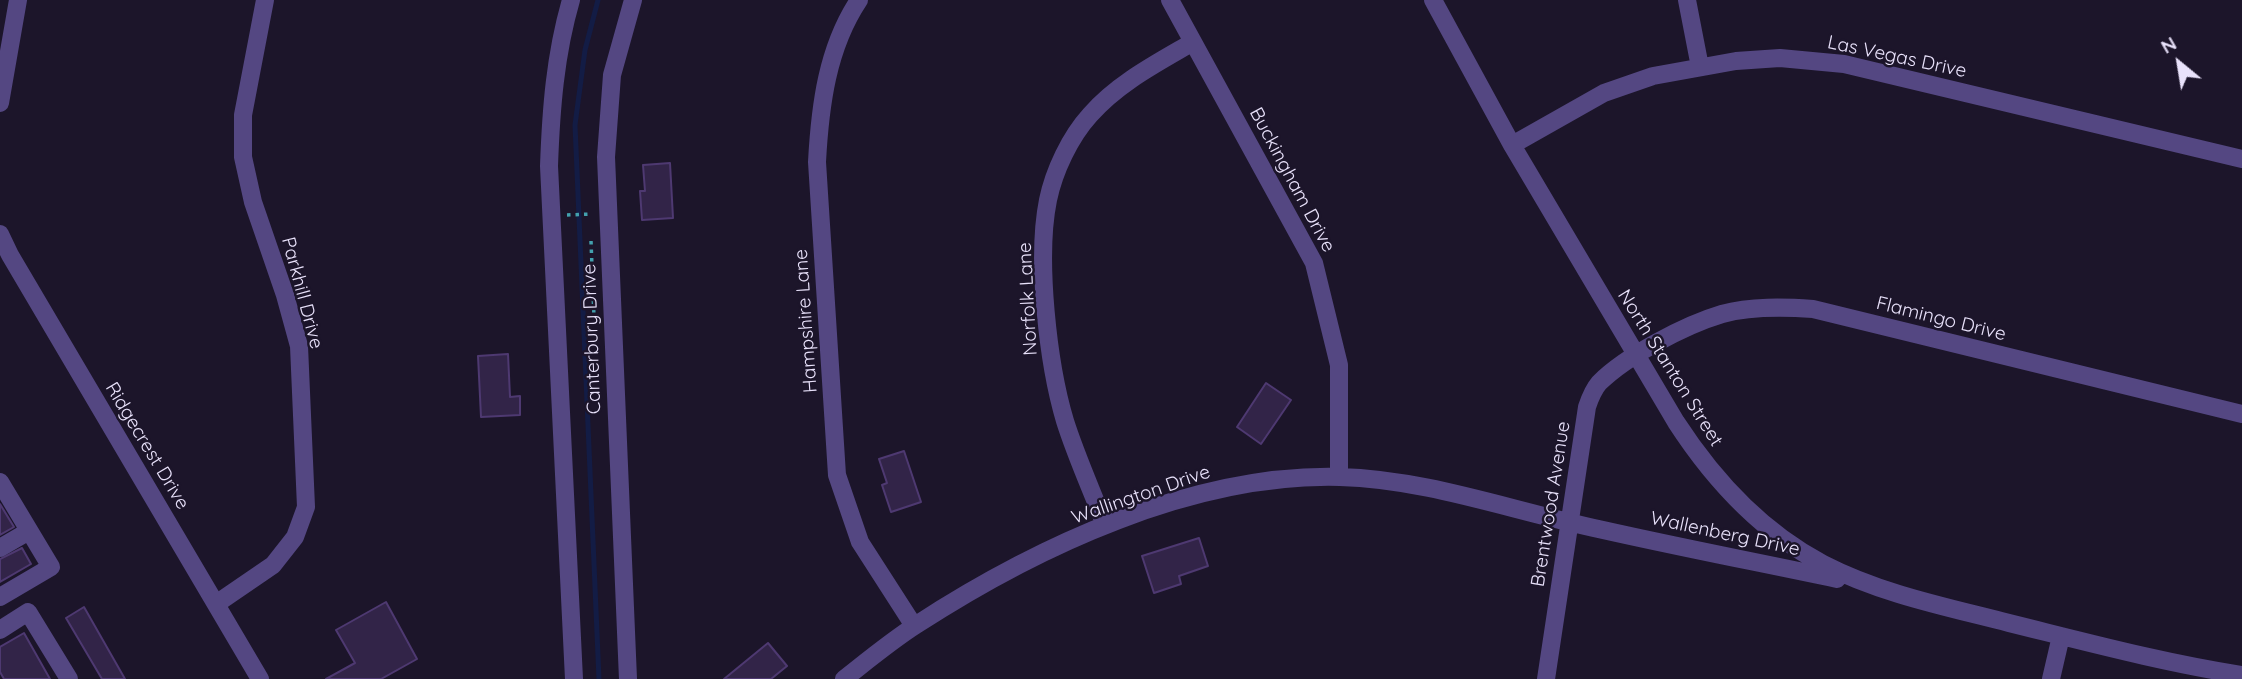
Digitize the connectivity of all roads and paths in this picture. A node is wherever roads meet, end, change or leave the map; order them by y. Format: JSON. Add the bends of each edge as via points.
{"nodes":[{"id":1,"x":18,"y":0,"type":"edge"},
{"id":2,"x":265,"y":0,"type":"edge"},
{"id":3,"x":570,"y":0,"type":"edge"},
{"id":4,"x":633,"y":0,"type":"edge"},
{"id":5,"x":859,"y":0,"type":"edge"},
{"id":6,"x":1170,"y":0,"type":"edge"},
{"id":7,"x":1433,"y":0,"type":"edge"},
{"id":8,"x":1687,"y":0,"type":"edge"},
{"id":9,"x":1193,"y":42,"type":"junction"},
{"id":10,"x":1700,"y":67,"type":"junction"},
{"id":11,"x":0,"y":103,"type":"edge"},
{"id":12,"x":1513,"y":145,"type":"junction"},
{"id":13,"x":2242,"y":159,"type":"edge"},
{"id":14,"x":592,"y":214,"type":"dead end"},
{"id":15,"x":562,"y":216,"type":"dead end"},
{"id":16,"x":0,"y":234,"type":"edge"},
{"id":17,"x":1635,"y":356,"type":"junction"},
{"id":18,"x":2242,"y":414,"type":"edge"},
{"id":19,"x":1339,"y":477,"type":"junction"},
{"id":20,"x":0,"y":482,"type":"edge"},
{"id":21,"x":1570,"y":523,"type":"junction"},
{"id":22,"x":1105,"y":525,"type":"junction"},
{"id":23,"x":29,"y":531,"type":"junction"},
{"id":24,"x":0,"y":548,"type":"edge"},
{"id":25,"x":1871,"y":586,"type":"junction"},
{"id":26,"x":0,"y":597,"type":"edge"},
{"id":27,"x":216,"y":604,"type":"junction"},
{"id":28,"x":914,"y":626,"type":"junction"},
{"id":29,"x":0,"y":630,"type":"edge"},
{"id":30,"x":2061,"y":636,"type":"junction"},
{"id":31,"x":2242,"y":675,"type":"edge"},
{"id":32,"x":69,"y":679,"type":"edge"},
{"id":33,"x":260,"y":679,"type":"edge"},
{"id":34,"x":575,"y":679,"type":"edge"},
{"id":35,"x":628,"y":679,"type":"edge"},
{"id":36,"x":844,"y":679,"type":"edge"},
{"id":37,"x":1546,"y":679,"type":"edge"},
{"id":38,"x":2051,"y":679,"type":"edge"}],
"edges":[{"from":1,"to":11,"type":"street"},
{"from":2,"to":27,"type":"street","name":"Parkhill Drive","via":[[243,115],[243,156],[299,346],[306,507],[295,537],[273,565]]},
{"from":3,"to":34,"type":"street","name":"Canterbury Drive","via":[[552,100],[549,166]]},
{"from":4,"to":35,"type":"street","name":"Canterbury Drive","via":[[612,75],[606,157]]},
{"from":5,"to":28,"type":"street","name":"Hampshire Lane","via":[[836,47],[819,118],[817,162],[836,475],[860,542]]},
{"from":6,"to":9,"type":"street","name":"Buckingham Drive"},
{"from":7,"to":12,"type":"street","name":"North Stanton Street"},
{"from":8,"to":10,"type":"street"},
{"from":9,"to":19,"type":"street","name":"Buckingham Drive","via":[[1314,263],[1339,365]]},
{"from":9,"to":22,"type":"street","name":"Norfolk Lane","via":[[1123,84],[1089,116],[1063,157],[1048,200],[1044,256],[1053,372],[1065,421]]},
{"from":10,"to":12,"type":"street","name":"Las Vegas Drive","via":[[1653,76],[1604,93]]},
{"from":10,"to":13,"type":"street","name":"Las Vegas Drive","via":[[1780,58],[1844,64]]},
{"from":12,"to":17,"type":"street","name":"North Stanton Street"},
{"from":14,"to":15,"type":"path"},
{"from":16,"to":27,"type":"street","name":"Ridgecrest Drive"},
{"from":17,"to":18,"type":"street","name":"Flamingo Drive","via":[[1679,331],[1723,314],[1782,307],[1813,309]]},
{"from":17,"to":21,"type":"street","name":"Brentwood Avenue","via":[[1598,384],[1591,395]]},
{"from":17,"to":25,"type":"street","name":"North Stanton Street","via":[[1692,447],[1724,486],[1755,516],[1821,564]]},
{"from":19,"to":21,"type":"street","name":"Wallington Drive","via":[[1410,483]]},
{"from":19,"to":22,"type":"street","name":"Wallington Drive","via":[[1236,486]]},
{"from":20,"to":23,"type":"street"},
{"from":21,"to":25,"type":"street","name":"Wallenberg Drive"},
{"from":21,"to":37,"type":"street","name":"Brentwood Avenue"},
{"from":22,"to":28,"type":"street","name":"Wallington Drive","via":[[1030,560]]},
{"from":23,"to":24,"type":"street"},
{"from":23,"to":26,"type":"street","via":[[51,567]]},
{"from":25,"to":30,"type":"street","name":"North Stanton Street"},
{"from":27,"to":33,"type":"street","name":"Ridgecrest Drive"},
{"from":28,"to":36,"type":"street","name":"Wallington Drive"},
{"from":29,"to":32,"type":"street","via":[[28,612]]},
{"from":30,"to":31,"type":"street","name":"North Stanton Street"},
{"from":30,"to":38,"type":"street"}]}
